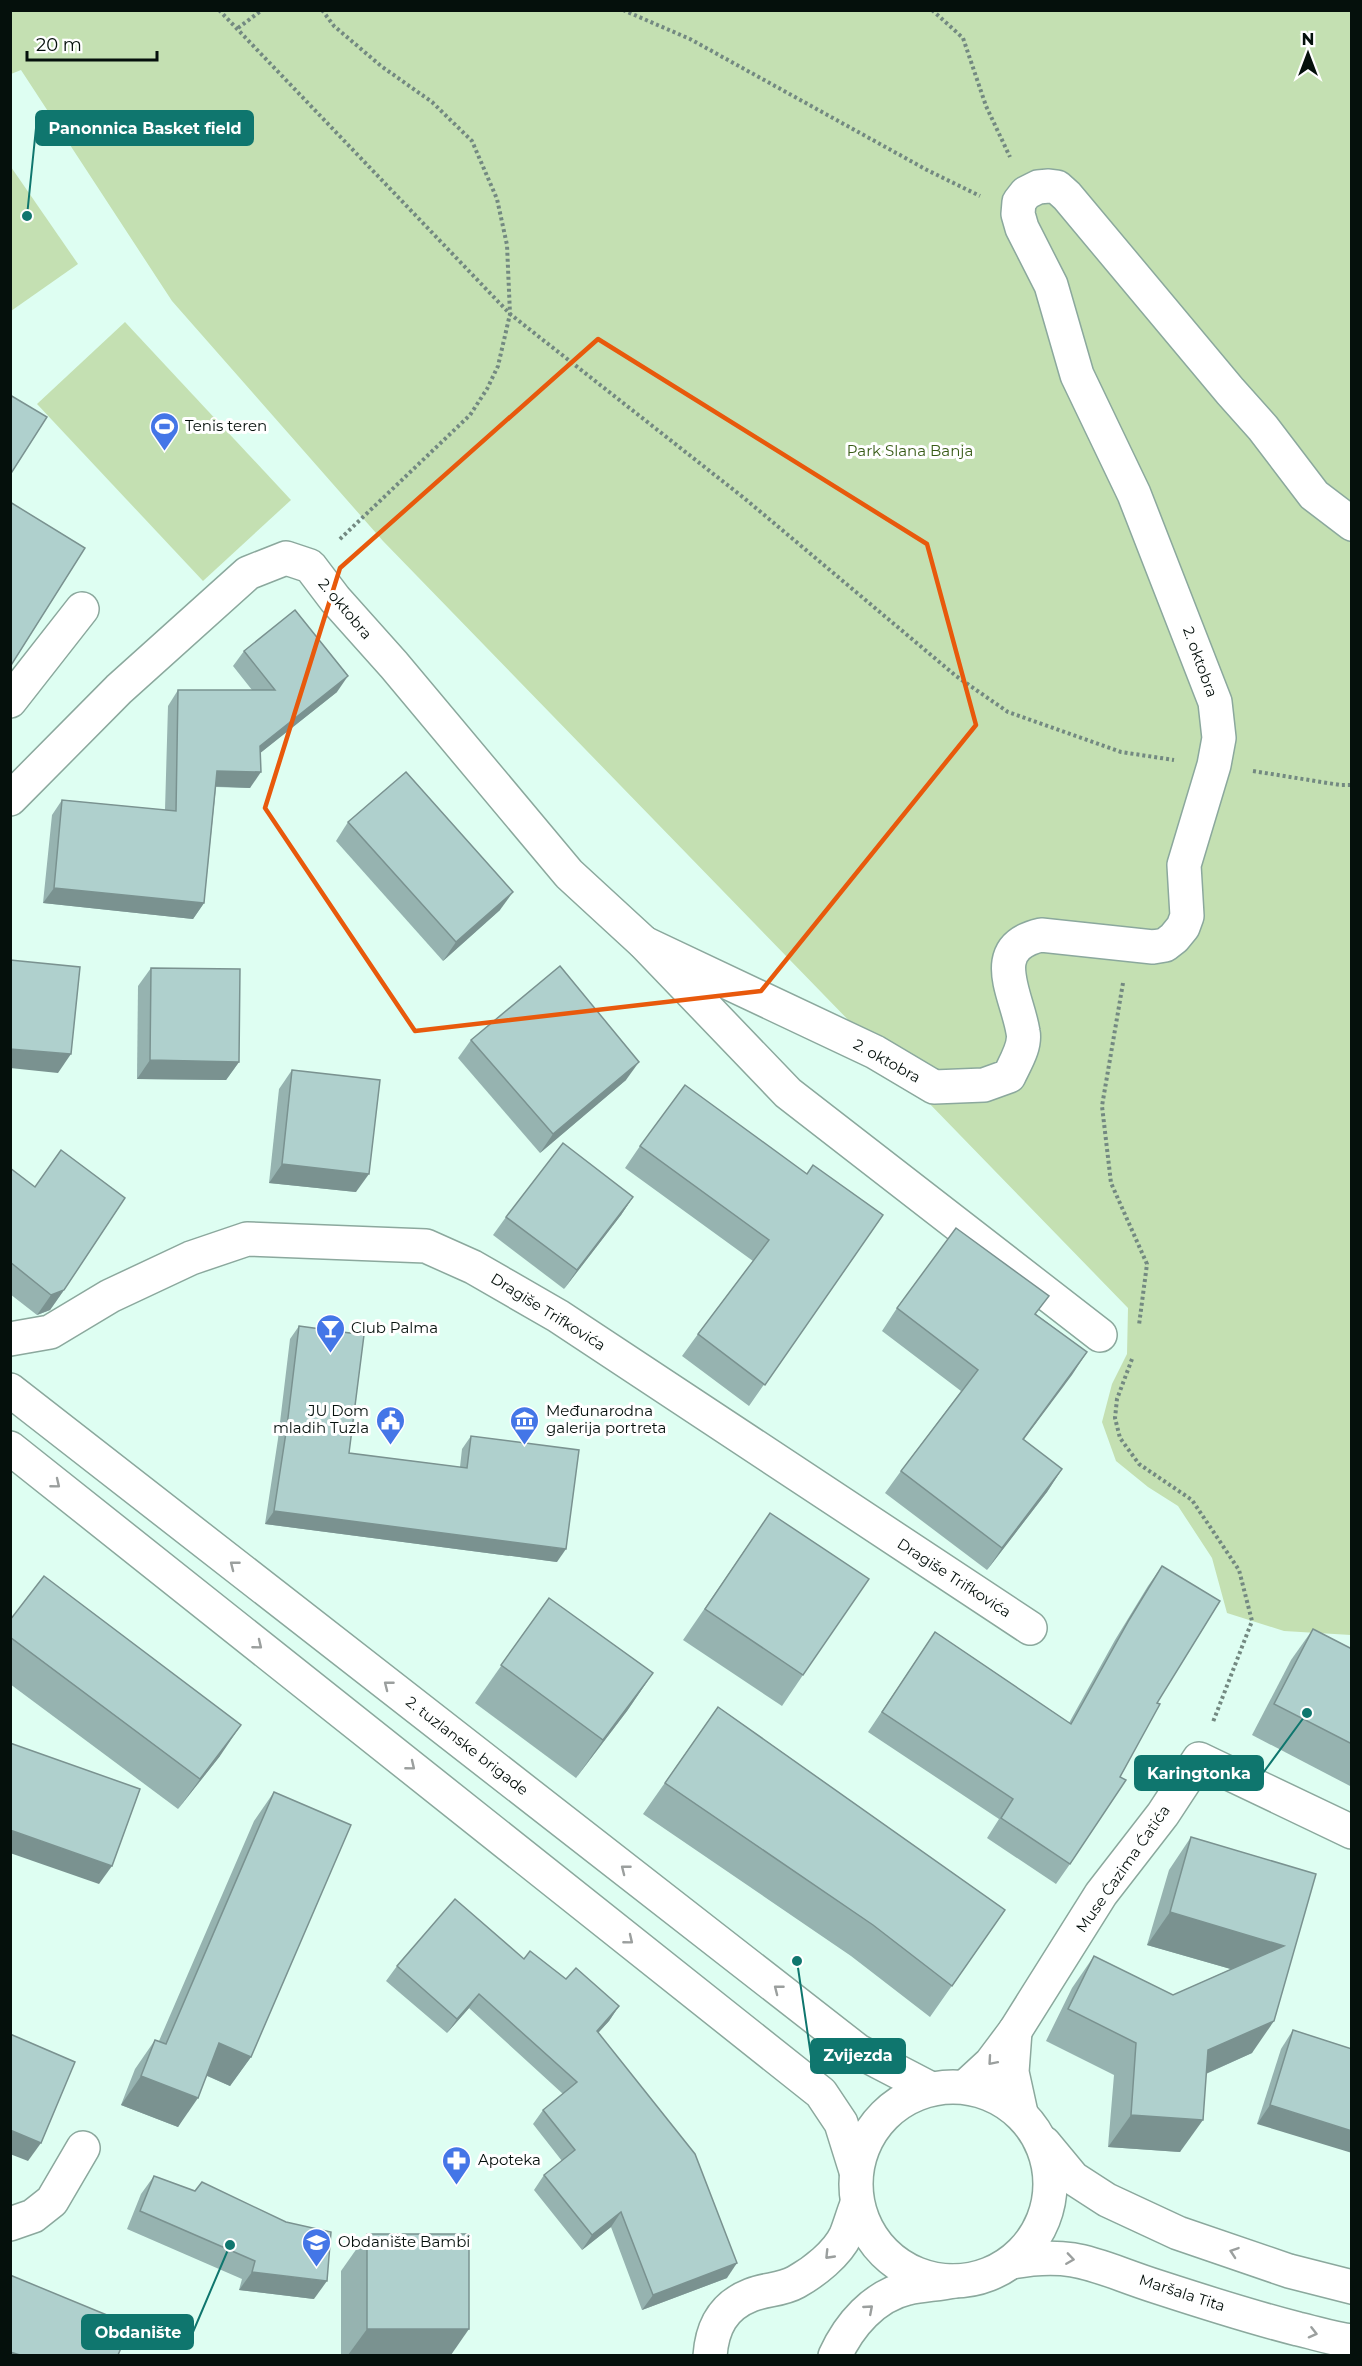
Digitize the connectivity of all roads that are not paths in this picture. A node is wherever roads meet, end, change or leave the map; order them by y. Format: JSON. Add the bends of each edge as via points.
{"nodes":[{"id":1,"x":1352,"y":524,"type":"edge"},
{"id":2,"x":82,"y":609,"type":"dead end"},
{"id":3,"x":10,"y":701,"type":"edge"},
{"id":4,"x":10,"y":799,"type":"edge"},
{"id":5,"x":644,"y":943,"type":"junction"},
{"id":6,"x":1100,"y":1335,"type":"dead end"},
{"id":7,"x":10,"y":1339,"type":"edge"},
{"id":8,"x":10,"y":1390,"type":"edge"},
{"id":9,"x":10,"y":1448,"type":"edge"},
{"id":10,"x":1030,"y":1628,"type":"dead end"},
{"id":11,"x":1352,"y":1832,"type":"edge"},
{"id":12,"x":1015,"y":2031,"type":"junction"},
{"id":13,"x":965,"y":2087,"type":"junction"},
{"id":14,"x":931,"y":2089,"type":"junction"},
{"id":15,"x":1030,"y":2126,"type":"junction"},
{"id":16,"x":83,"y":2148,"type":"dead end"},
{"id":17,"x":856,"y":2171,"type":"junction"},
{"id":18,"x":857,"y":2204,"type":"junction"},
{"id":19,"x":10,"y":2224,"type":"edge"},
{"id":20,"x":1012,"y":2262,"type":"junction"},
{"id":21,"x":954,"y":2282,"type":"junction"},
{"id":22,"x":1352,"y":2287,"type":"edge"},
{"id":23,"x":1352,"y":2342,"type":"edge"},
{"id":24,"x":707,"y":2349,"type":"edge"},
{"id":25,"x":835,"y":2355,"type":"edge"}],
"edges":[{"from":1,"to":5,"type":"street","name":"2. oktobra","via":[[1314,495],[1263,428],[1067,196],[1057,187],[1038,187],[1022,203],[1022,228],[1051,285],[1077,375],[1134,494],[1215,702],[1219,738],[1184,865],[1187,916],[1183,927],[1165,945],[1153,947],[1041,935],[1026,938],[1009,958],[1008,970],[1024,1032],[1009,1076],[984,1085],[934,1087],[875,1052]]},
{"from":2,"to":3,"type":"street"},
{"from":4,"to":5,"type":"street","name":"2. oktobra","via":[[119,689],[248,573],[286,558],[309,566],[568,874]]},
{"from":5,"to":6,"type":"street","name":"2. oktobra","via":[[788,1093]]},
{"from":7,"to":10,"type":"street","name":"Dragiše Trifkovića","via":[[50,1332],[120,1291],[191,1258],[247,1239],[426,1246],[473,1267],[558,1316]]},
{"from":14,"to":8,"type":"street","name":"2. tuzlanske brigade","one_way":true,"via":[[858,2051]]},
{"from":9,"to":17,"type":"street","one_way":true,"via":[[821,2093],[841,2123]]},
{"from":11,"to":12,"type":"street","name":"Muse Ćazima Ćatića","via":[[1199,1759],[1101,1894]]},
{"from":12,"to":13,"type":"street","name":"Muse Ćazima Ćatića","one_way":true},
{"from":12,"to":15,"type":"street","via":[[1012,2072]]},
{"from":13,"to":14,"type":"street"},
{"from":13,"to":15,"type":"street","via":[[996,2096]]},
{"from":14,"to":17,"type":"street","via":[[903,2100],[880,2118],[864,2143]]},
{"from":15,"to":20,"type":"street","via":[[1049,2164],[1051,2192],[1044,2219],[1031,2243]]},
{"from":22,"to":15,"type":"street","one_way":true,"via":[[1289,2271],[1178,2233],[1107,2200],[1072,2178]]},
{"from":16,"to":19,"type":"street","via":[[52,2201],[33,2216]]},
{"from":17,"to":18,"type":"street"},
{"from":18,"to":21,"type":"street","via":[[870,2236],[892,2260],[922,2276]]},
{"from":18,"to":24,"type":"street","one_way":true,"via":[[845,2236],[831,2254],[794,2283],[734,2304],[720,2319]]},
{"from":20,"to":21,"type":"street","via":[[985,2276]]},
{"from":20,"to":23,"type":"street","name":"Maršala Tita","one_way":true,"via":[[1059,2257],[1098,2264],[1264,2320]]},
{"from":25,"to":21,"type":"street","one_way":true,"via":[[853,2324],[874,2304],[906,2289]]}]}
